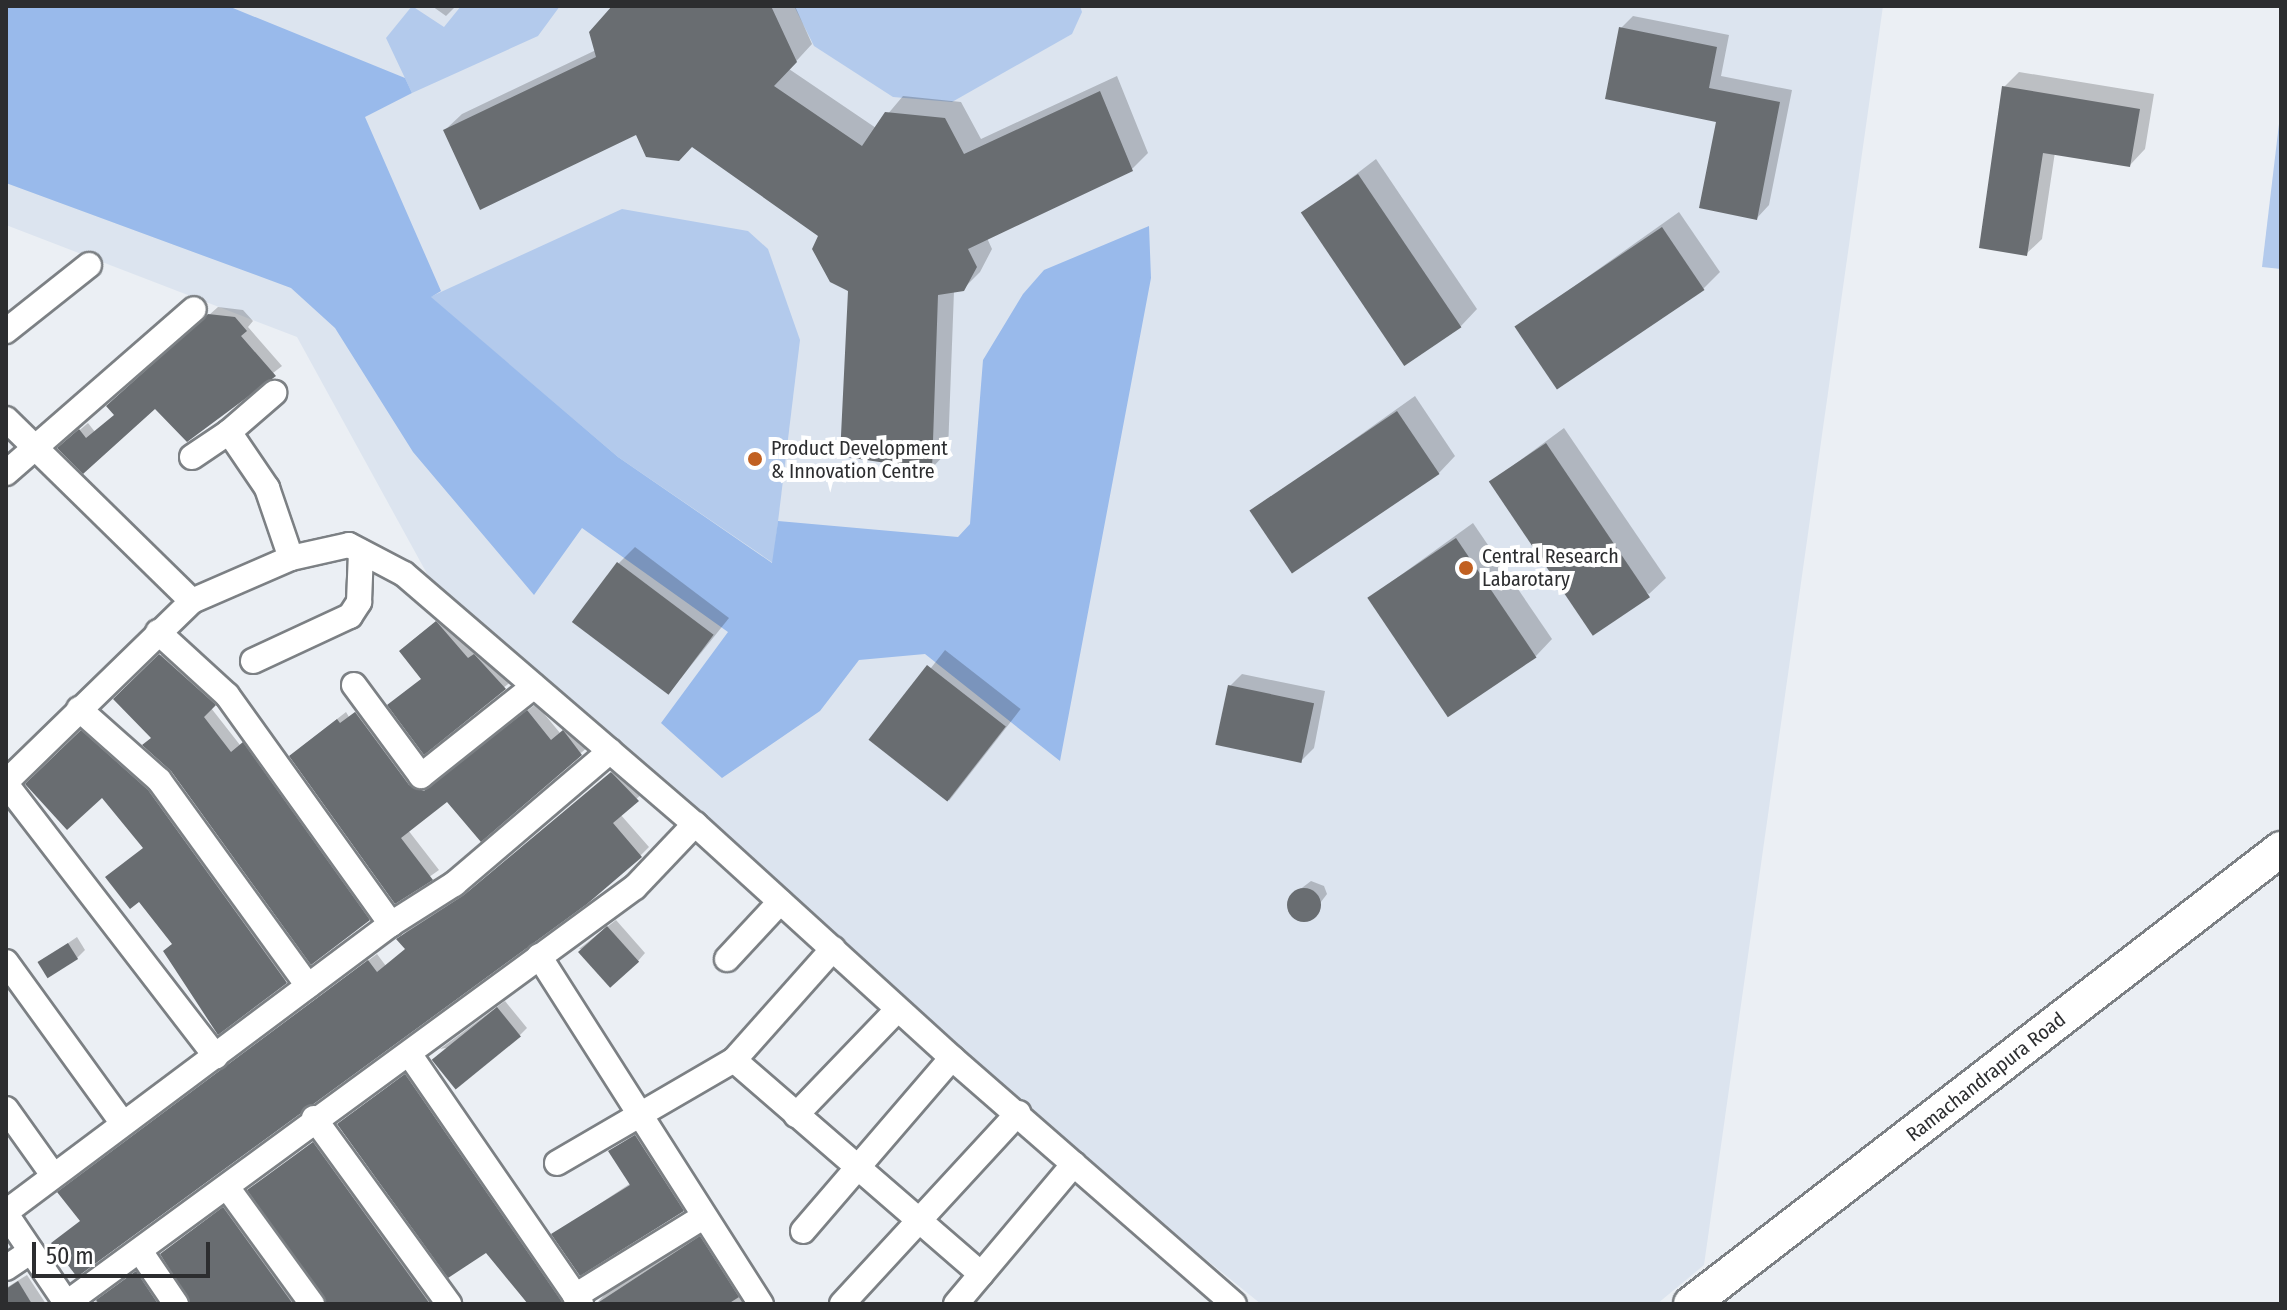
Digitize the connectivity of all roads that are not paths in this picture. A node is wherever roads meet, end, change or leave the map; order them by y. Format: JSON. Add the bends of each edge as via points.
{"nodes":[{"id":1,"x":89,"y":265,"type":"dead end"},
{"id":2,"x":194,"y":309,"type":"dead end"},
{"id":3,"x":6,"y":331,"type":"edge"},
{"id":4,"x":274,"y":393,"type":"dead end"},
{"id":5,"x":6,"y":419,"type":"edge"},
{"id":6,"x":229,"y":432,"type":"junction"},
{"id":7,"x":34,"y":448,"type":"junction"},
{"id":8,"x":192,"y":457,"type":"dead end"},
{"id":9,"x":6,"y":473,"type":"edge"},
{"id":10,"x":361,"y":552,"type":"junction"},
{"id":11,"x":291,"y":558,"type":"junction"},
{"id":12,"x":192,"y":601,"type":"junction"},
{"id":13,"x":158,"y":632,"type":"junction"},
{"id":14,"x":253,"y":661,"type":"dead end"},
{"id":15,"x":354,"y":685,"type":"dead end"},
{"id":16,"x":534,"y":686,"type":"junction"},
{"id":17,"x":79,"y":709,"type":"junction"},
{"id":18,"x":610,"y":751,"type":"junction"},
{"id":19,"x":6,"y":783,"type":"edge"},
{"id":20,"x":695,"y":824,"type":"junction"},
{"id":21,"x":2281,"y":849,"type":"edge"},
{"id":22,"x":780,"y":902,"type":"junction"},
{"id":23,"x":391,"y":924,"type":"junction"},
{"id":24,"x":833,"y":949,"type":"junction"},
{"id":25,"x":539,"y":956,"type":"junction"},
{"id":26,"x":727,"y":959,"type":"dead end"},
{"id":27,"x":6,"y":962,"type":"edge"},
{"id":28,"x":308,"y":986,"type":"junction"},
{"id":29,"x":897,"y":1010,"type":"junction"},
{"id":30,"x":410,"y":1055,"type":"junction"},
{"id":31,"x":216,"y":1057,"type":"junction"},
{"id":32,"x":952,"y":1058,"type":"junction"},
{"id":33,"x":734,"y":1060,"type":"junction"},
{"id":34,"x":6,"y":1109,"type":"edge"},
{"id":35,"x":638,"y":1113,"type":"junction"},
{"id":36,"x":1018,"y":1113,"type":"junction"},
{"id":37,"x":796,"y":1115,"type":"junction"},
{"id":38,"x":314,"y":1118,"type":"junction"},
{"id":39,"x":122,"y":1122,"type":"junction"},
{"id":40,"x":557,"y":1163,"type":"dead end"},
{"id":41,"x":1074,"y":1164,"type":"junction"},
{"id":42,"x":858,"y":1172,"type":"junction"},
{"id":43,"x":53,"y":1175,"type":"junction"},
{"id":44,"x":227,"y":1187,"type":"junction"},
{"id":45,"x":6,"y":1213,"type":"edge"},
{"id":46,"x":703,"y":1217,"type":"junction"},
{"id":47,"x":921,"y":1224,"type":"junction"},
{"id":48,"x":803,"y":1231,"type":"dead end"},
{"id":49,"x":31,"y":1251,"type":"junction"},
{"id":50,"x":140,"y":1251,"type":"junction"},
{"id":51,"x":6,"y":1268,"type":"edge"},
{"id":52,"x":981,"y":1274,"type":"junction"},
{"id":53,"x":578,"y":1300,"type":"edge"},
{"id":54,"x":754,"y":1301,"type":"edge"},
{"id":55,"x":67,"y":1304,"type":"edge"},
{"id":56,"x":176,"y":1304,"type":"edge"},
{"id":57,"x":312,"y":1304,"type":"edge"},
{"id":58,"x":449,"y":1304,"type":"edge"},
{"id":59,"x":842,"y":1304,"type":"edge"},
{"id":60,"x":956,"y":1304,"type":"edge"},
{"id":61,"x":1234,"y":1304,"type":"edge"},
{"id":62,"x":1691,"y":1304,"type":"edge"}],
"edges":[{"from":1,"to":3,"type":"street"},
{"from":2,"to":7,"type":"street"},
{"from":4,"to":6,"type":"street"},
{"from":5,"to":7,"type":"street"},
{"from":6,"to":8,"type":"street"},
{"from":6,"to":11,"type":"street","via":[[267,488]]},
{"from":7,"to":9,"type":"street"},
{"from":7,"to":12,"type":"street"},
{"from":10,"to":11,"type":"street","via":[[349,545]]},
{"from":10,"to":14,"type":"street","via":[[359,602],[350,616]]},
{"from":10,"to":16,"type":"street","via":[[404,574]]},
{"from":11,"to":12,"type":"street"},
{"from":12,"to":13,"type":"street"},
{"from":13,"to":17,"type":"street"},
{"from":13,"to":23,"type":"street","via":[[227,695]]},
{"from":15,"to":16,"type":"street","via":[[421,776]]},
{"from":16,"to":18,"type":"street"},
{"from":17,"to":19,"type":"street"},
{"from":17,"to":28,"type":"street","via":[[159,780]]},
{"from":18,"to":20,"type":"street"},
{"from":18,"to":23,"type":"street","via":[[516,835]]},
{"from":19,"to":31,"type":"street"},
{"from":20,"to":22,"type":"street"},
{"from":20,"to":25,"type":"street","via":[[635,887]]},
{"from":21,"to":62,"type":"street","name":"Ramachandrapura Road"},
{"from":22,"to":24,"type":"street"},
{"from":22,"to":26,"type":"street"},
{"from":23,"to":28,"type":"street"},
{"from":24,"to":29,"type":"street"},
{"from":24,"to":33,"type":"street"},
{"from":25,"to":30,"type":"street"},
{"from":25,"to":35,"type":"street"},
{"from":27,"to":39,"type":"street"},
{"from":28,"to":31,"type":"street"},
{"from":29,"to":32,"type":"street"},
{"from":29,"to":37,"type":"street"},
{"from":30,"to":38,"type":"street"},
{"from":30,"to":53,"type":"street"},
{"from":31,"to":39,"type":"street"},
{"from":32,"to":36,"type":"street"},
{"from":32,"to":42,"type":"street"},
{"from":33,"to":35,"type":"street"},
{"from":33,"to":37,"type":"street"},
{"from":34,"to":43,"type":"street"},
{"from":35,"to":40,"type":"street"},
{"from":35,"to":46,"type":"street"},
{"from":36,"to":41,"type":"street"},
{"from":36,"to":47,"type":"street"},
{"from":37,"to":42,"type":"street"},
{"from":38,"to":44,"type":"street"},
{"from":38,"to":58,"type":"street"},
{"from":39,"to":43,"type":"street"},
{"from":41,"to":52,"type":"street"},
{"from":41,"to":61,"type":"street"},
{"from":42,"to":47,"type":"street"},
{"from":42,"to":48,"type":"street"},
{"from":43,"to":45,"type":"street"},
{"from":44,"to":50,"type":"street"},
{"from":44,"to":57,"type":"street"},
{"from":45,"to":49,"type":"street"},
{"from":46,"to":53,"type":"street"},
{"from":46,"to":54,"type":"street"},
{"from":47,"to":52,"type":"street"},
{"from":47,"to":59,"type":"street"},
{"from":49,"to":51,"type":"street"},
{"from":49,"to":55,"type":"street"},
{"from":50,"to":55,"type":"street"},
{"from":50,"to":56,"type":"street"},
{"from":52,"to":60,"type":"street"}]}
